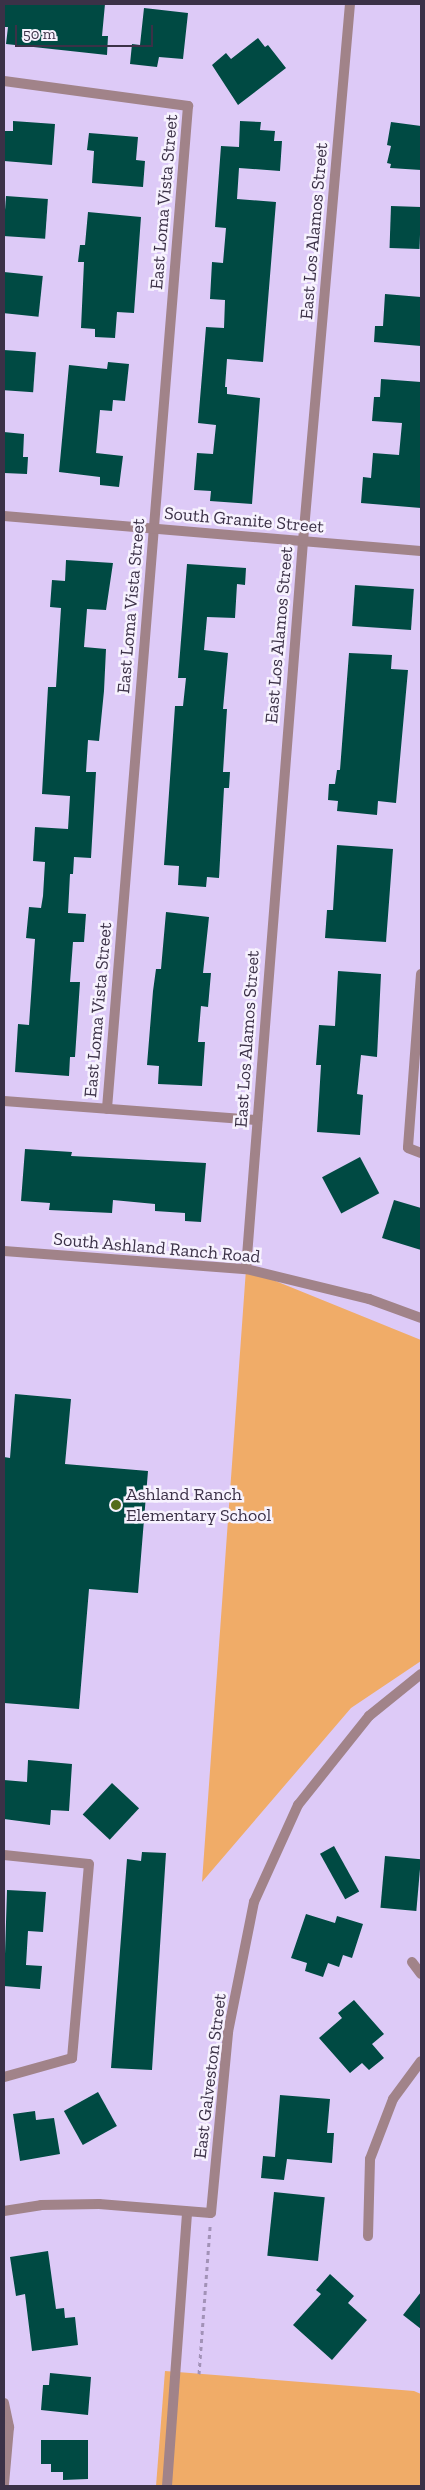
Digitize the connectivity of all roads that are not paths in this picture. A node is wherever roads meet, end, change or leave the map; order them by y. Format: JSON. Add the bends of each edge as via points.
{"nodes":[{"id":1,"x":350,"y":4,"type":"edge"},
{"id":2,"x":4,"y":81,"type":"edge"},
{"id":3,"x":4,"y":516,"type":"edge"},
{"id":4,"x":154,"y":529,"type":"junction"},
{"id":5,"x":303,"y":541,"type":"junction"},
{"id":6,"x":421,"y":551,"type":"edge"},
{"id":7,"x":421,"y":974,"type":"edge"},
{"id":8,"x":4,"y":1101,"type":"edge"},
{"id":9,"x":107,"y":1109,"type":"junction"},
{"id":10,"x":257,"y":1120,"type":"junction"},
{"id":11,"x":421,"y":1153,"type":"edge"},
{"id":12,"x":4,"y":1251,"type":"edge"},
{"id":13,"x":246,"y":1269,"type":"junction"},
{"id":14,"x":421,"y":1318,"type":"edge"},
{"id":15,"x":421,"y":1674,"type":"edge"},
{"id":16,"x":4,"y":1855,"type":"edge"},
{"id":17,"x":412,"y":1962,"type":"dead end"},
{"id":18,"x":421,"y":1974,"type":"edge"},
{"id":19,"x":421,"y":2060,"type":"edge"},
{"id":20,"x":4,"y":2077,"type":"edge"},
{"id":21,"x":4,"y":2211,"type":"edge"},
{"id":22,"x":187,"y":2212,"type":"junction"},
{"id":23,"x":368,"y":2236,"type":"dead end"},
{"id":24,"x":4,"y":2403,"type":"edge"},
{"id":25,"x":4,"y":2484,"type":"edge"},
{"id":26,"x":167,"y":2486,"type":"edge"}],
"edges":[{"from":1,"to":5,"type":"street","name":"East Los Alamos Street"},
{"from":2,"to":4,"type":"street","name":"East Loma Vista Street","via":[[188,106]]},
{"from":3,"to":4,"type":"street","name":"South Granite Street"},
{"from":4,"to":5,"type":"street","name":"South Granite Street"},
{"from":4,"to":9,"type":"street","name":"East Loma Vista Street"},
{"from":5,"to":6,"type":"street","name":"South Granite Street"},
{"from":5,"to":10,"type":"street","name":"East Los Alamos Street"},
{"from":7,"to":11,"type":"street","via":[[408,1148]]},
{"from":8,"to":9,"type":"street"},
{"from":9,"to":10,"type":"street"},
{"from":10,"to":13,"type":"street","name":"East Los Alamos Street"},
{"from":12,"to":13,"type":"street","name":"South Ashland Ranch Road"},
{"from":13,"to":14,"type":"street","name":"South Ashland Ranch Road","via":[[369,1299]]},
{"from":15,"to":22,"type":"street","name":"East Galveston Street","via":[[369,1716],[298,1805],[254,1902],[228,2032],[211,2212]]},
{"from":16,"to":20,"type":"street","via":[[89,1864],[72,2058]]},
{"from":17,"to":18,"type":"street"},
{"from":19,"to":23,"type":"street","via":[[393,2100],[370,2159]]},
{"from":21,"to":22,"type":"street","via":[[41,2205],[99,2204]]},
{"from":22,"to":26,"type":"street"},
{"from":24,"to":25,"type":"street","via":[[9,2427]]}]}
